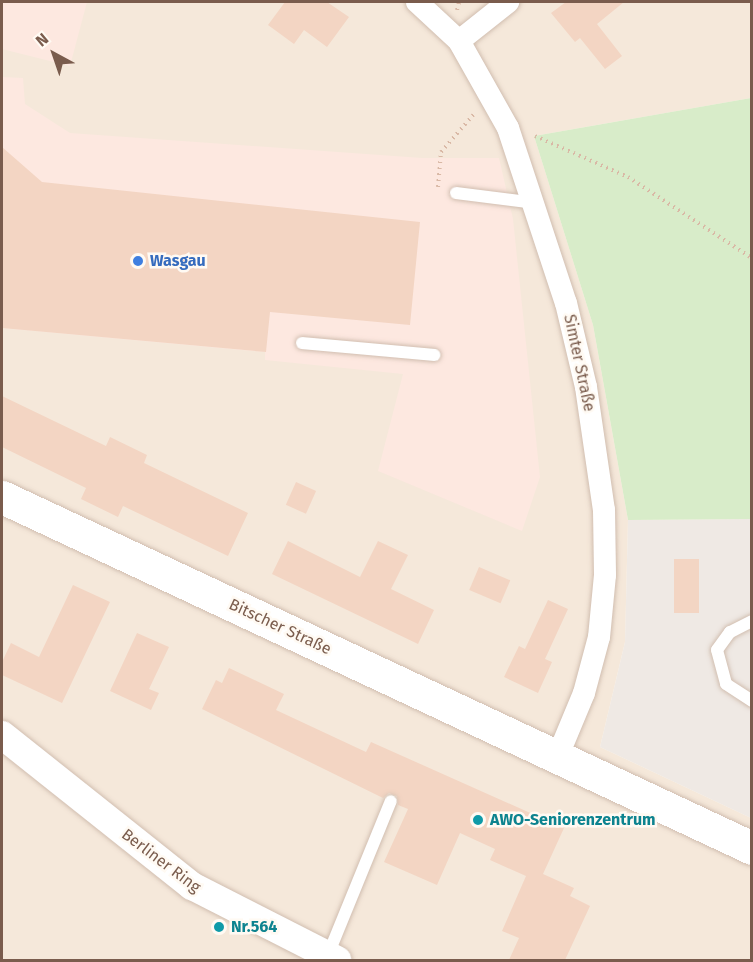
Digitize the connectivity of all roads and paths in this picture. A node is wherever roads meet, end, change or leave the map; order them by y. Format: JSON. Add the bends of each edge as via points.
{"nodes":[{"id":1,"x":417,"y":2,"type":"edge"},
{"id":2,"x":508,"y":2,"type":"edge"},
{"id":3,"x":459,"y":41,"type":"junction"},
{"id":4,"x":494,"y":95,"type":"junction"},
{"id":5,"x":530,"y":134,"type":"dead end"},
{"id":6,"x":437,"y":192,"type":"dead end"},
{"id":7,"x":456,"y":193,"type":"dead end"},
{"id":8,"x":535,"y":203,"type":"junction"},
{"id":9,"x":752,"y":258,"type":"edge"},
{"id":10,"x":302,"y":343,"type":"dead end"},
{"id":11,"x":434,"y":355,"type":"dead end"},
{"id":12,"x":2,"y":497,"type":"edge"},
{"id":13,"x":752,"y":621,"type":"edge"},
{"id":14,"x":752,"y":701,"type":"edge"},
{"id":15,"x":2,"y":735,"type":"edge"},
{"id":16,"x":557,"y":758,"type":"junction"},
{"id":17,"x":391,"y":801,"type":"dead end"},
{"id":18,"x":752,"y":848,"type":"edge"},
{"id":19,"x":333,"y":958,"type":"edge"}],
"edges":[{"from":1,"to":3,"type":"street","name":"Simter Straße"},
{"from":2,"to":3,"type":"street"},
{"from":3,"to":4,"type":"street","name":"Simter Straße"},
{"from":4,"to":6,"type":"path","via":[[447,141],[441,152]]},
{"from":4,"to":8,"type":"street","name":"Simter Straße"},
{"from":5,"to":9,"type":"path","via":[[628,177]]},
{"from":7,"to":8,"type":"lane"},
{"from":8,"to":16,"type":"street","name":"Simter Straße","via":[[586,387],[604,510],[605,575],[599,637],[584,693]]},
{"from":10,"to":11,"type":"lane"},
{"from":12,"to":16,"type":"main road","name":"Bitscher Straße"},
{"from":13,"to":14,"type":"lane","via":[[730,632],[717,650],[726,684]]},
{"from":15,"to":19,"type":"street","name":"Berliner Ring","via":[[192,886]]},
{"from":16,"to":18,"type":"main road","name":"Bitscher Straße"},
{"from":17,"to":19,"type":"lane"}]}
